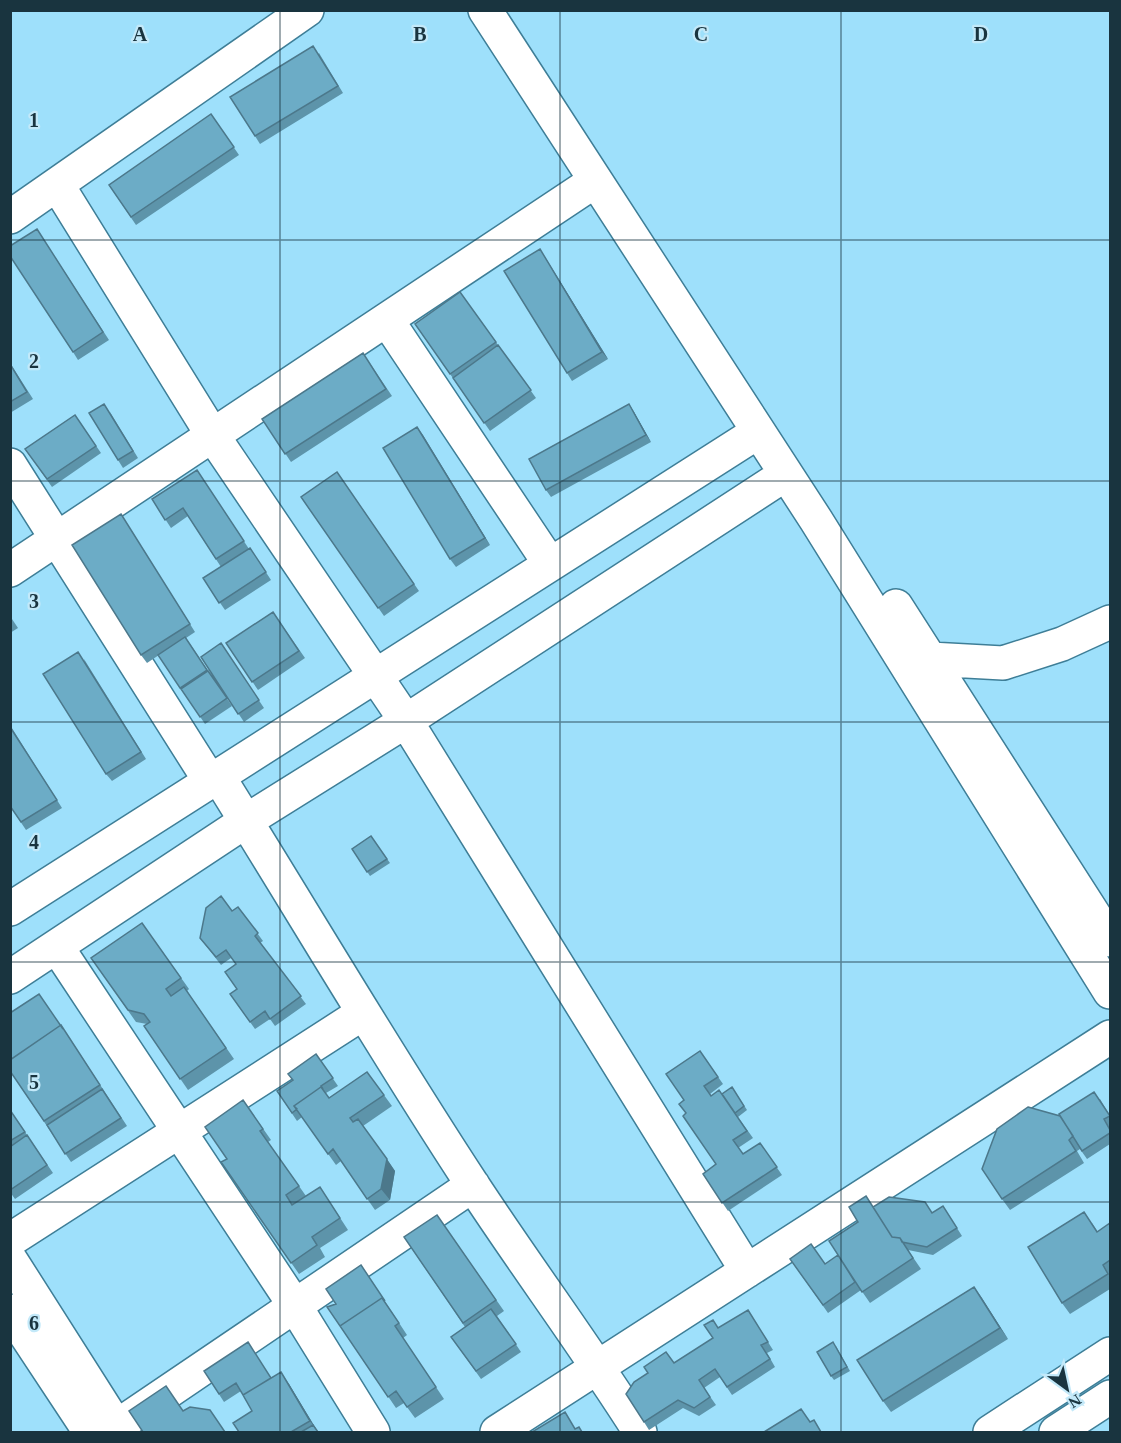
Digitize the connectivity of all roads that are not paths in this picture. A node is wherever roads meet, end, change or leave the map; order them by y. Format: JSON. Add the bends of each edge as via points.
{"nodes":[{"id":1,"x":307,"y":10,"type":"edge"},
{"id":2,"x":485,"y":10,"type":"edge"},
{"id":3,"x":510,"y":10,"type":"edge"},
{"id":4,"x":595,"y":181,"type":"junction"},
{"id":5,"x":58,"y":186,"type":"junction"},
{"id":6,"x":10,"y":217,"type":"edge"},
{"id":7,"x":387,"y":320,"type":"junction"},
{"id":8,"x":758,"y":432,"type":"junction"},
{"id":9,"x":213,"y":436,"type":"junction"},
{"id":10,"x":10,"y":465,"type":"edge"},
{"id":11,"x":786,"y":474,"type":"junction"},
{"id":12,"x":57,"y":541,"type":"junction"},
{"id":13,"x":550,"y":564,"type":"junction"},
{"id":14,"x":10,"y":570,"type":"edge"},
{"id":15,"x":1110,"y":622,"type":"edge"},
{"id":16,"x":930,"y":659,"type":"junction"},
{"id":17,"x":375,"y":677,"type":"junction"},
{"id":18,"x":406,"y":721,"type":"junction"},
{"id":19,"x":214,"y":778,"type":"junction"},
{"id":20,"x":246,"y":821,"type":"junction"},
{"id":21,"x":14,"y":897,"type":"edge"},
{"id":22,"x":1110,"y":940,"type":"edge"},
{"id":23,"x":57,"y":947,"type":"junction"},
{"id":24,"x":10,"y":977,"type":"edge"},
{"id":25,"x":1110,"y":992,"type":"edge"},
{"id":26,"x":363,"y":1013,"type":"junction"},
{"id":27,"x":1110,"y":1036,"type":"edge"},
{"id":28,"x":180,"y":1132,"type":"junction"},
{"id":29,"x":473,"y":1185,"type":"junction"},
{"id":30,"x":10,"y":1240,"type":"edge"},
{"id":31,"x":10,"y":1259,"type":"edge"},
{"id":32,"x":747,"y":1271,"type":"junction"},
{"id":33,"x":295,"y":1306,"type":"junction"},
{"id":34,"x":10,"y":1311,"type":"edge"},
{"id":35,"x":1110,"y":1354,"type":"edge"},
{"id":36,"x":599,"y":1366,"type":"junction"},
{"id":37,"x":1110,"y":1397,"type":"edge"},
{"id":38,"x":98,"y":1430,"type":"edge"},
{"id":39,"x":373,"y":1432,"type":"edge"},
{"id":40,"x":497,"y":1432,"type":"edge"},
{"id":41,"x":640,"y":1432,"type":"edge"},
{"id":42,"x":990,"y":1432,"type":"edge"},
{"id":43,"x":1056,"y":1432,"type":"edge"}],
"edges":[{"from":1,"to":5,"type":"street"},
{"from":2,"to":4,"type":"street"},
{"from":3,"to":16,"type":"street"},
{"from":4,"to":7,"type":"street"},
{"from":4,"to":8,"type":"street"},
{"from":5,"to":6,"type":"street"},
{"from":5,"to":9,"type":"street"},
{"from":7,"to":9,"type":"street"},
{"from":7,"to":13,"type":"street"},
{"from":8,"to":11,"type":"street"},
{"from":8,"to":13,"type":"street"},
{"from":9,"to":12,"type":"street"},
{"from":9,"to":17,"type":"street"},
{"from":10,"to":12,"type":"street"},
{"from":11,"to":18,"type":"street"},
{"from":11,"to":25,"type":"street"},
{"from":12,"to":14,"type":"street"},
{"from":12,"to":19,"type":"street"},
{"from":13,"to":17,"type":"street"},
{"from":15,"to":16,"type":"street","via":[[1062,644],[1004,663]]},
{"from":16,"to":22,"type":"street"},
{"from":17,"to":18,"type":"street"},
{"from":17,"to":19,"type":"street"},
{"from":18,"to":20,"type":"street"},
{"from":18,"to":32,"type":"street"},
{"from":19,"to":20,"type":"street"},
{"from":19,"to":21,"type":"street"},
{"from":20,"to":23,"type":"street"},
{"from":20,"to":26,"type":"street"},
{"from":23,"to":24,"type":"street"},
{"from":23,"to":28,"type":"street"},
{"from":26,"to":28,"type":"street"},
{"from":26,"to":29,"type":"street"},
{"from":27,"to":32,"type":"street"},
{"from":28,"to":30,"type":"street"},
{"from":28,"to":33,"type":"street"},
{"from":29,"to":33,"type":"street"},
{"from":29,"to":36,"type":"street"},
{"from":31,"to":38,"type":"street"},
{"from":32,"to":36,"type":"street"},
{"from":33,"to":38,"type":"street"},
{"from":33,"to":39,"type":"street"},
{"from":34,"to":38,"type":"street"},
{"from":35,"to":42,"type":"street"},
{"from":36,"to":40,"type":"street"},
{"from":36,"to":41,"type":"street"},
{"from":37,"to":43,"type":"street"}]}
